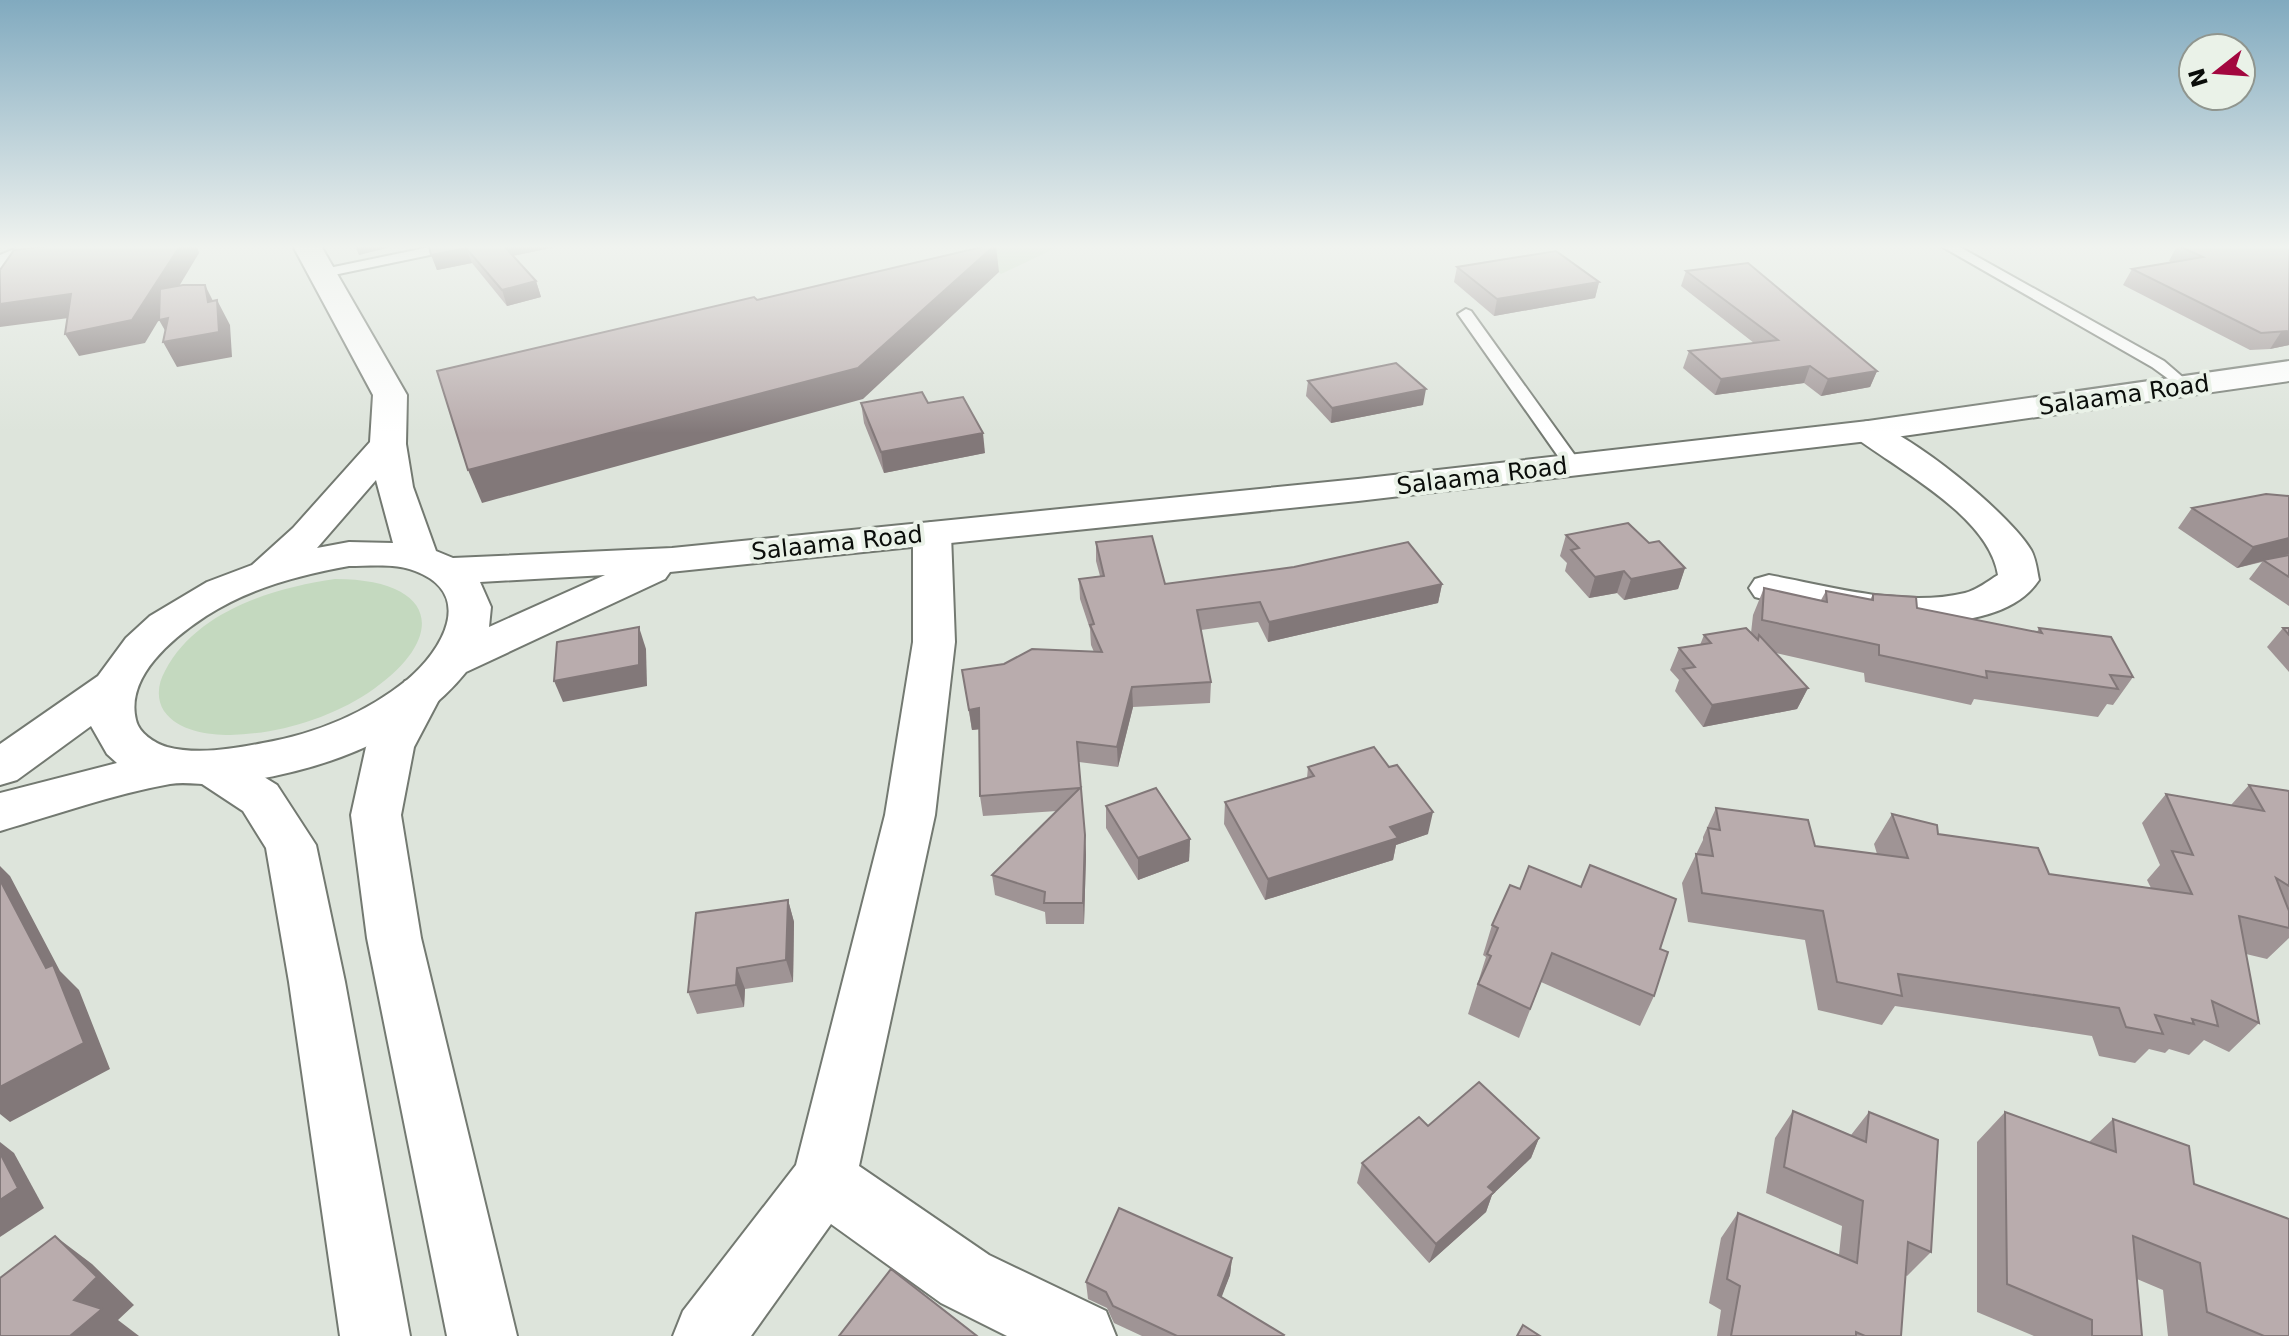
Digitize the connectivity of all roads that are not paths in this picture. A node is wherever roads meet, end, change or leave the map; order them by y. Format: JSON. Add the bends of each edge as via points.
{"nodes":[{"id":1,"x":343,"y":308,"type":"edge"},
{"id":2,"x":2059,"y":308,"type":"edge"},
{"id":3,"x":1466,"y":314,"type":"dead end"},
{"id":4,"x":2289,"y":371,"type":"edge"},
{"id":5,"x":2185,"y":386,"type":"junction"},
{"id":6,"x":1868,"y":431,"type":"junction"},
{"id":7,"x":388,"y":444,"type":"junction"},
{"id":8,"x":1573,"y":465,"type":"junction"},
{"id":9,"x":932,"y":534,"type":"junction"},
{"id":10,"x":672,"y":560,"type":"junction"},
{"id":11,"x":434,"y":565,"type":"junction"},
{"id":12,"x":266,"y":572,"type":"junction"},
{"id":13,"x":1769,"y":588,"type":"edge"},
{"id":14,"x":437,"y":677,"type":"junction"},
{"id":15,"x":114,"y":687,"type":"junction"},
{"id":16,"x":193,"y":766,"type":"junction"},
{"id":17,"x":0,"y":768,"type":"edge"},
{"id":18,"x":0,"y":812,"type":"edge"},
{"id":19,"x":824,"y":1180,"type":"junction"},
{"id":20,"x":375,"y":1336,"type":"edge"},
{"id":21,"x":482,"y":1336,"type":"edge"},
{"id":22,"x":708,"y":1336,"type":"edge"},
{"id":23,"x":1081,"y":1336,"type":"edge"}],
"edges":[{"from":1,"to":7,"type":"main road","via":[[390,395]]},
{"from":2,"to":5,"type":"lane","via":[[2158,364]]},
{"from":3,"to":8,"type":"lane"},
{"from":4,"to":5,"type":"main road","name":"Salaama Road"},
{"from":5,"to":6,"type":"main road","name":"Salaama Road"},
{"from":6,"to":8,"type":"main road","name":"Salaama Road"},
{"from":6,"to":13,"type":"main road","via":[[2001,533],[2014,553],[2019,580],[1978,604],[1931,609]]},
{"from":7,"to":11,"type":"main road","via":[[408,533]]},
{"from":7,"to":12,"type":"main road","via":[[307,536]]},
{"from":8,"to":9,"type":"main road","name":"Salaama Road"},
{"from":9,"to":10,"type":"main road","name":"Salaama Road"},
{"from":9,"to":19,"type":"main road","via":[[934,642],[910,815]]},
{"from":10,"to":11,"type":"main road","name":"Salaama Road"},
{"from":10,"to":14,"type":"main road","name":"Salaama Road"},
{"from":11,"to":12,"type":"main road","name":"Salaama Road","via":[[387,554],[349,554]]},
{"from":11,"to":14,"type":"main road","via":[[465,588],[471,609],[467,634]]},
{"from":12,"to":15,"type":"main road","via":[[171,621],[135,653]]},
{"from":14,"to":16,"type":"main road","name":"Salaama Road","via":[[377,721],[325,746],[268,762]]},
{"from":14,"to":21,"type":"main road","via":[[390,747],[376,815],[394,938]]},
{"from":15,"to":16,"type":"main road","via":[[114,728],[126,744],[147,757]]},
{"from":15,"to":17,"type":"main road"},
{"from":16,"to":18,"type":"main road"},
{"from":16,"to":20,"type":"main road","via":[[260,798],[291,845]]},
{"from":19,"to":22,"type":"main road"},
{"from":19,"to":23,"type":"main road","via":[[965,1279]]}]}
